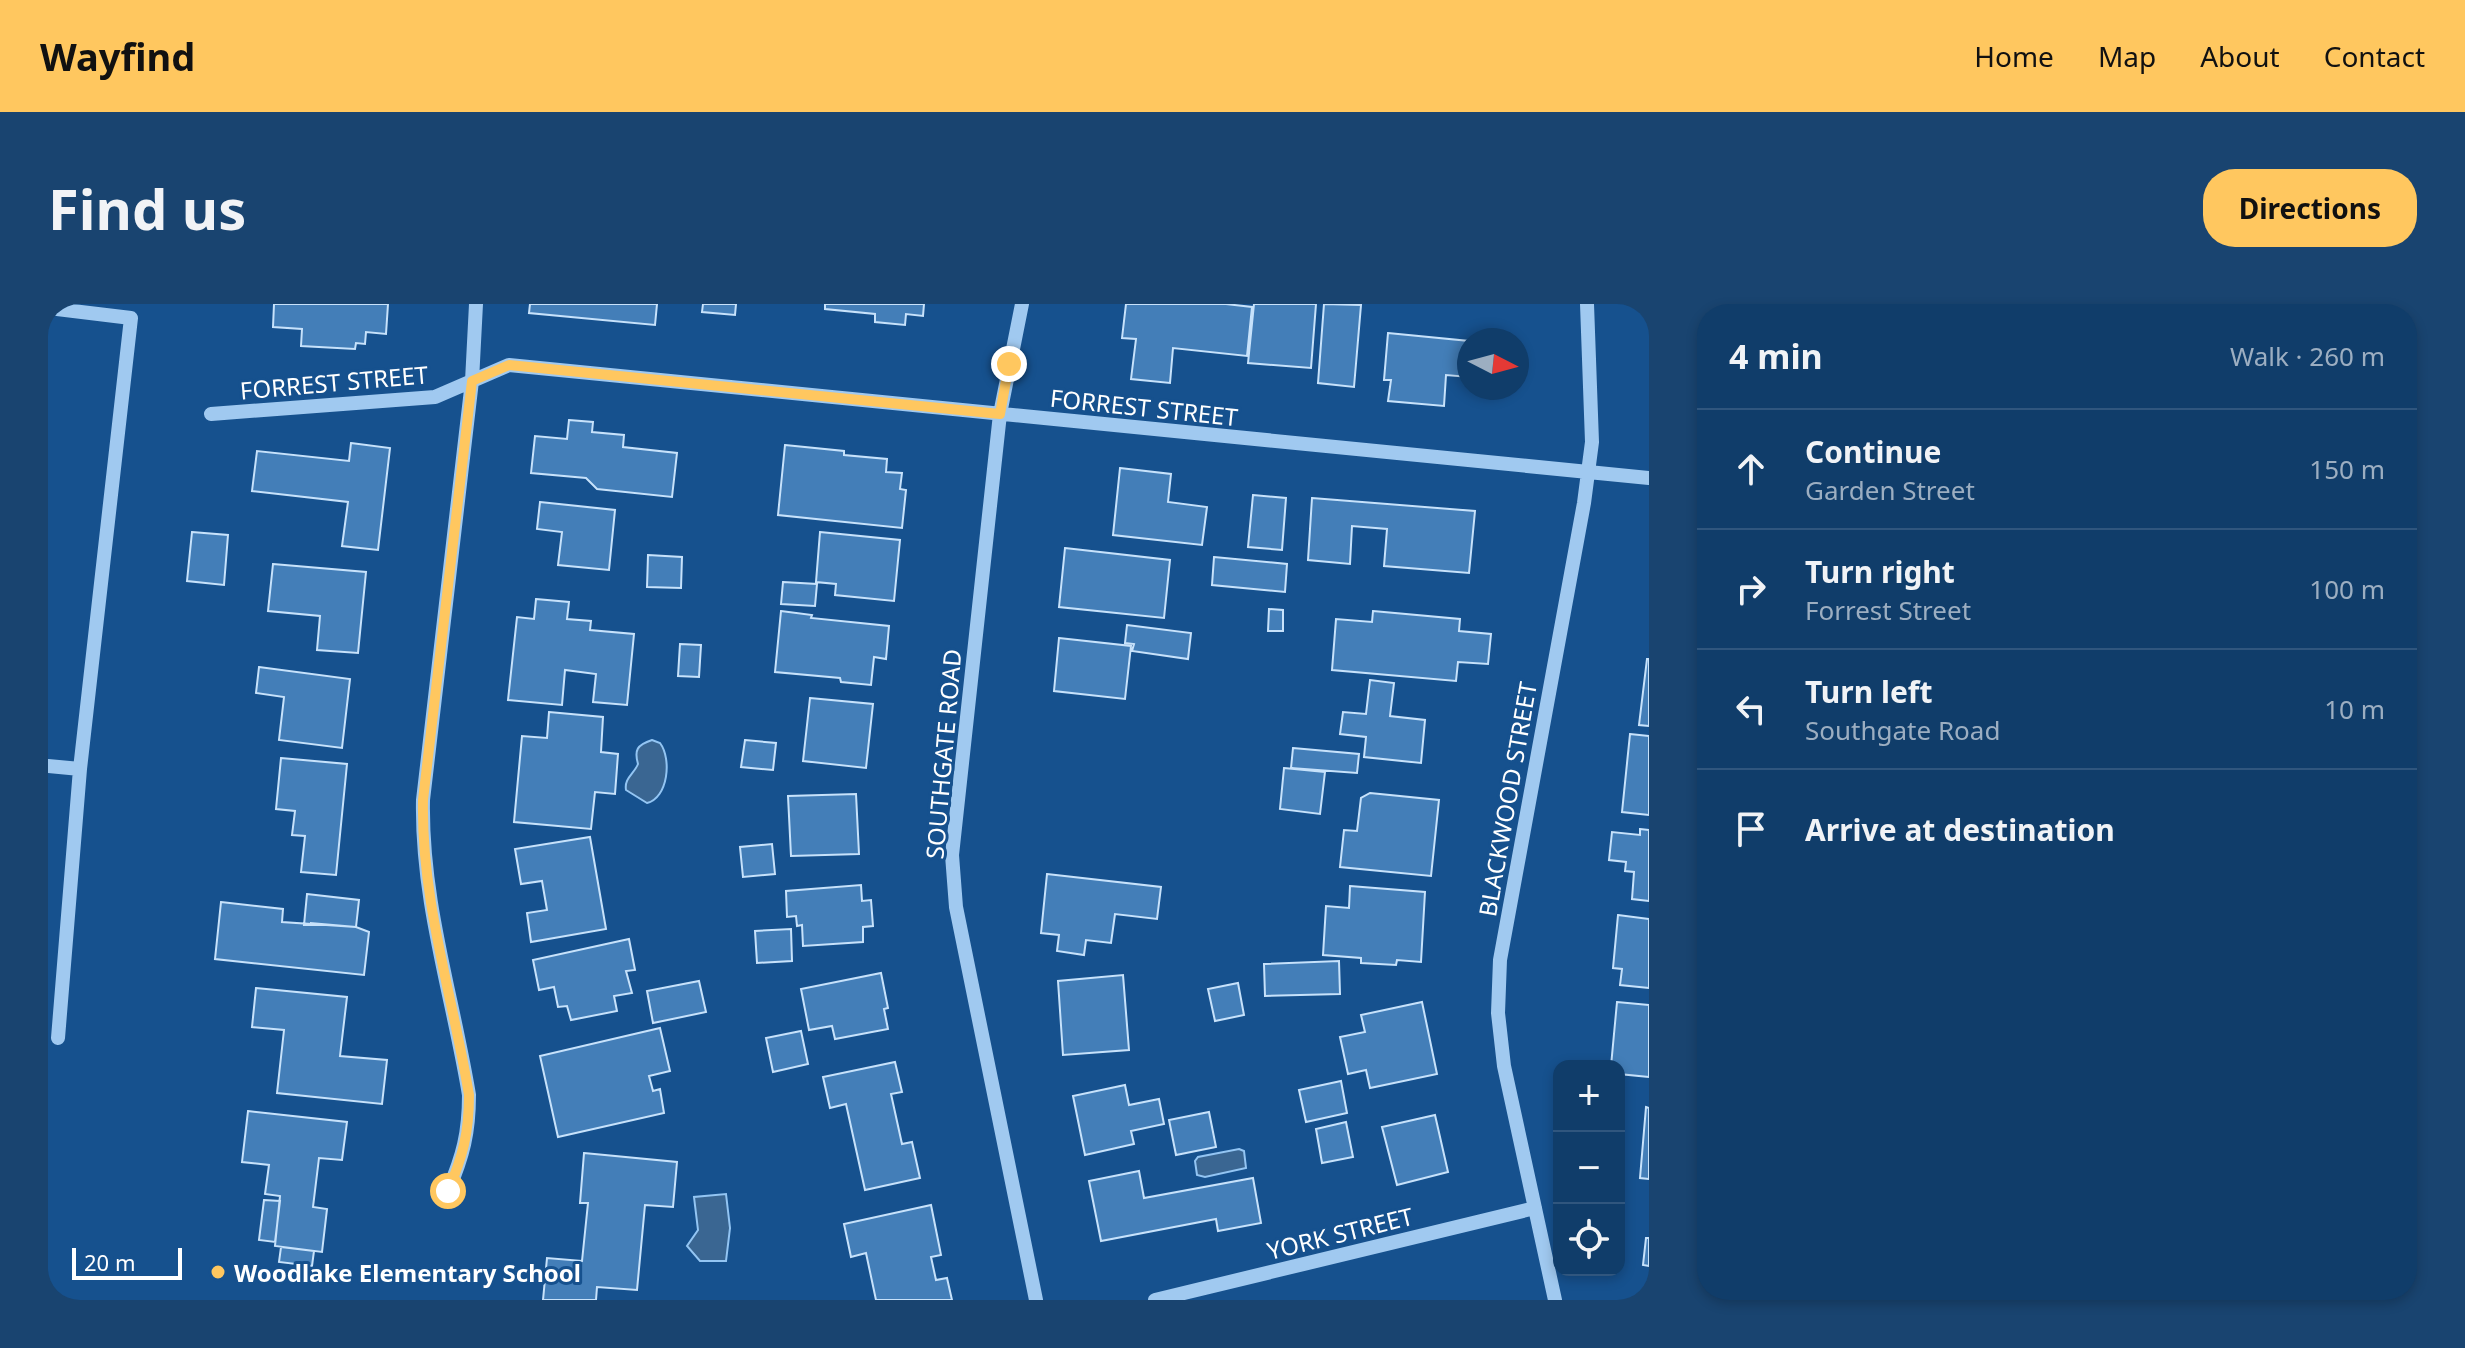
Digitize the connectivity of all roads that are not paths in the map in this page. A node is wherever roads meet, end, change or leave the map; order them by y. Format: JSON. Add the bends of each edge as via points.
{"nodes":[{"id":1,"x":476,"y":304,"type":"edge"},
{"id":2,"x":1022,"y":304,"type":"edge"},
{"id":3,"x":1587,"y":304,"type":"edge"},
{"id":4,"x":48,"y":308,"type":"edge"},
{"id":5,"x":472,"y":381,"type":"junction"},
{"id":6,"x":211,"y":414,"type":"dead end"},
{"id":7,"x":1000,"y":414,"type":"junction"},
{"id":8,"x":1588,"y":472,"type":"junction"},
{"id":9,"x":1649,"y":478,"type":"edge"},
{"id":10,"x":48,"y":766,"type":"edge"},
{"id":11,"x":80,"y":769,"type":"junction"},
{"id":12,"x":58,"y":1038,"type":"dead end"},
{"id":13,"x":448,"y":1191,"type":"dead end"},
{"id":14,"x":1535,"y":1208,"type":"junction"},
{"id":15,"x":1036,"y":1300,"type":"edge"},
{"id":16,"x":1155,"y":1300,"type":"edge"},
{"id":17,"x":1555,"y":1300,"type":"edge"}],
"edges":[{"from":1,"to":5,"type":"street"},
{"from":2,"to":7,"type":"street","name":"SOUTHGATE ROAD"},
{"from":3,"to":8,"type":"street","name":"BLACKWOOD STREET","via":[[1592,442]]},
{"from":4,"to":11,"type":"street","via":[[131,318]]},
{"from":5,"to":6,"type":"street","name":"FORREST STREET","via":[[435,397]]},
{"from":5,"to":7,"type":"street","name":"FORREST STREET","via":[[509,365]]},
{"from":5,"to":13,"type":"street","via":[[423,800],[426,875],[469,1095],[469,1126]]},
{"from":7,"to":8,"type":"street","name":"FORREST STREET"},
{"from":7,"to":15,"type":"street","name":"SOUTHGATE ROAD","via":[[952,855],[956,907]]},
{"from":8,"to":9,"type":"street","name":"FORREST STREET"},
{"from":8,"to":14,"type":"street","name":"BLACKWOOD STREET","via":[[1500,960],[1504,1066]]},
{"from":10,"to":11,"type":"street"},
{"from":11,"to":12,"type":"street"},
{"from":14,"to":16,"type":"street","name":"YORK STREET"},
{"from":14,"to":17,"type":"street","name":"BLACKWOOD STREET"}]}
